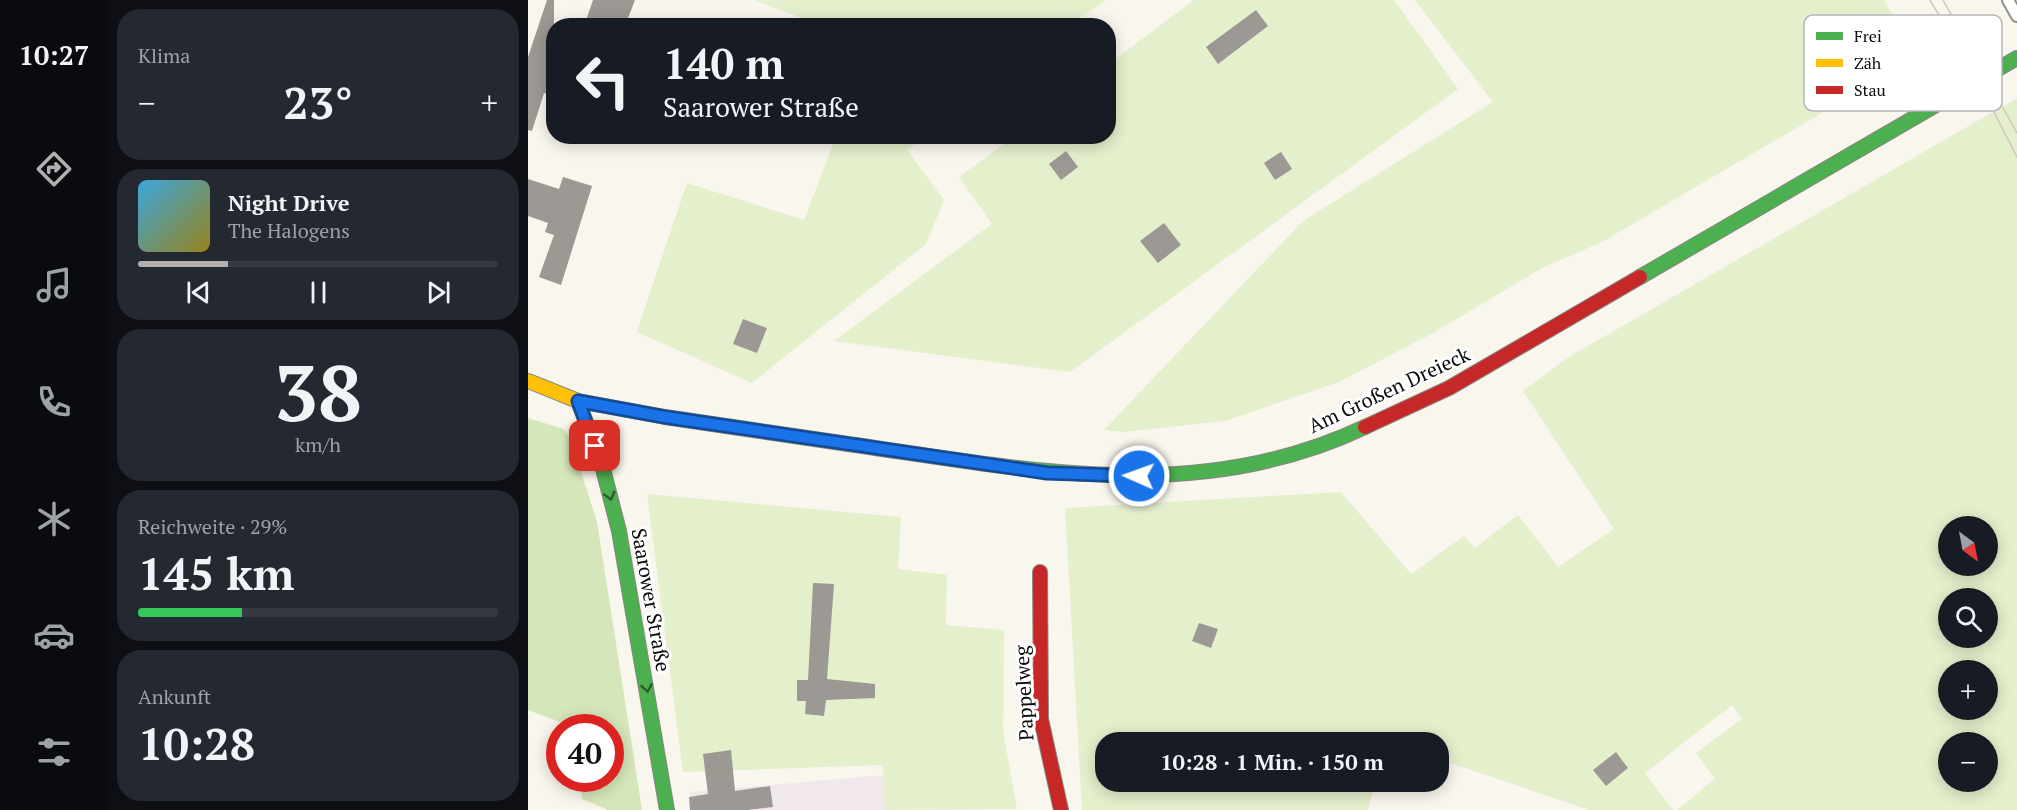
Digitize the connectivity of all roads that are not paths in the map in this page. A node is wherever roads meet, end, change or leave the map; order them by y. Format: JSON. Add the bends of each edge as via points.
{"nodes":[{"id":1,"x":2008,"y":0,"type":"edge"},
{"id":2,"x":2017,"y":16,"type":"edge"},
{"id":3,"x":2017,"y":58,"type":"edge"},
{"id":4,"x":2002,"y":67,"type":"edge"},
{"id":5,"x":1926,"y":111,"type":"edge"},
{"id":6,"x":528,"y":381,"type":"edge"},
{"id":7,"x":578,"y":401,"type":"junction"},
{"id":8,"x":1040,"y":572,"type":"dead end"},
{"id":9,"x":667,"y":810,"type":"edge"},
{"id":10,"x":1061,"y":810,"type":"edge"}],
"edges":[{"from":1,"to":2,"type":"lane"},
{"from":3,"to":4,"type":"street","name":"Am Großen Dreieck"},
{"from":5,"to":7,"type":"street","name":"Am Großen Dreieck","via":[[1449,388],[1334,442],[1246,466],[1162,477],[1047,473]]},
{"from":6,"to":7,"type":"street","name":"Am Großen Dreieck"},
{"from":7,"to":9,"type":"street","name":"Saarower Straße","one_way":true,"via":[[602,465],[620,531]]},
{"from":8,"to":10,"type":"street","name":"Pappelweg","via":[[1041,719]]}]}
